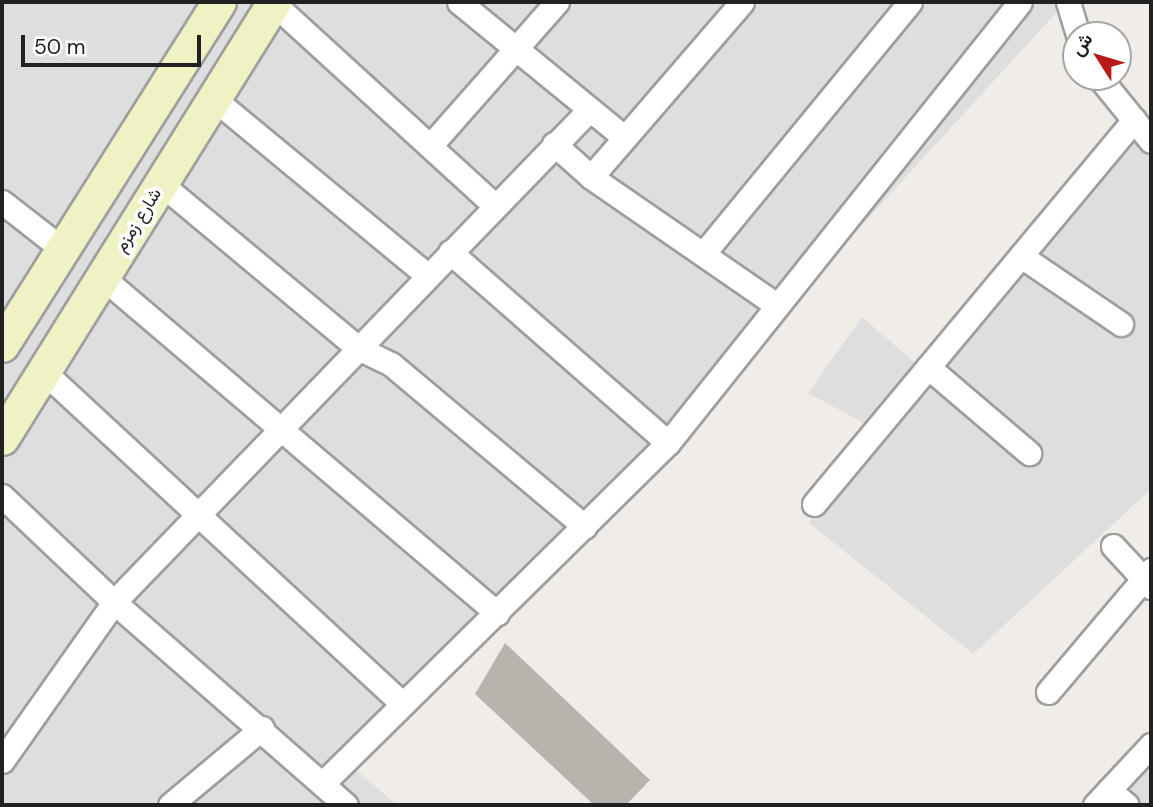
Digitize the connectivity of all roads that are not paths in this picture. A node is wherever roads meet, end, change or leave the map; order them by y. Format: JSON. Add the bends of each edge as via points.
{"nodes":[{"id":1,"x":219,"y":2,"type":"edge"},
{"id":2,"x":459,"y":2,"type":"edge"},
{"id":3,"x":557,"y":2,"type":"edge"},
{"id":4,"x":742,"y":2,"type":"edge"},
{"id":5,"x":910,"y":2,"type":"edge"},
{"id":6,"x":1020,"y":2,"type":"edge"},
{"id":7,"x":1068,"y":2,"type":"edge"},
{"id":8,"x":273,"y":3,"type":"edge"},
{"id":9,"x":1074,"y":21,"type":"edge"},
{"id":10,"x":515,"y":49,"type":"junction"},
{"id":11,"x":1110,"y":91,"type":"edge"},
{"id":12,"x":214,"y":99,"type":"junction"},
{"id":13,"x":589,"y":110,"type":"junction"},
{"id":14,"x":144,"y":116,"type":"junction"},
{"id":15,"x":1134,"y":120,"type":"junction"},
{"id":16,"x":623,"y":136,"type":"junction"},
{"id":17,"x":1151,"y":141,"type":"edge"},
{"id":18,"x":186,"y":144,"type":"junction"},
{"id":19,"x":554,"y":145,"type":"junction"},
{"id":20,"x":430,"y":146,"type":"junction"},
{"id":21,"x":592,"y":177,"type":"junction"},
{"id":22,"x":160,"y":183,"type":"junction"},
{"id":23,"x":2,"y":202,"type":"edge"},
{"id":24,"x":495,"y":206,"type":"junction"},
{"id":25,"x":61,"y":248,"type":"junction"},
{"id":26,"x":450,"y":252,"type":"junction"},
{"id":27,"x":703,"y":254,"type":"junction"},
{"id":28,"x":1021,"y":256,"type":"junction"},
{"id":29,"x":428,"y":276,"type":"junction"},
{"id":30,"x":102,"y":277,"type":"junction"},
{"id":31,"x":775,"y":304,"type":"junction"},
{"id":32,"x":1121,"y":324,"type":"dead end"},
{"id":33,"x":2,"y":344,"type":"edge"},
{"id":34,"x":359,"y":348,"type":"junction"},
{"id":35,"x":928,"y":367,"type":"junction"},
{"id":36,"x":43,"y":371,"type":"junction"},
{"id":37,"x":281,"y":429,"type":"junction"},
{"id":38,"x":2,"y":438,"type":"edge"},
{"id":39,"x":668,"y":443,"type":"junction"},
{"id":40,"x":1029,"y":453,"type":"dead end"},
{"id":41,"x":2,"y":496,"type":"edge"},
{"id":42,"x":814,"y":504,"type":"dead end"},
{"id":43,"x":198,"y":515,"type":"junction"},
{"id":44,"x":585,"y":527,"type":"junction"},
{"id":45,"x":1112,"y":546,"type":"dead end"},
{"id":46,"x":1149,"y":578,"type":"edge"},
{"id":47,"x":114,"y":602,"type":"junction"},
{"id":48,"x":497,"y":613,"type":"junction"},
{"id":49,"x":1048,"y":692,"type":"dead end"},
{"id":50,"x":403,"y":704,"type":"junction"},
{"id":51,"x":262,"y":728,"type":"junction"},
{"id":52,"x":1151,"y":745,"type":"edge"},
{"id":53,"x":2,"y":761,"type":"edge"},
{"id":54,"x":322,"y":784,"type":"junction"},
{"id":55,"x":1102,"y":797,"type":"edge"},
{"id":56,"x":170,"y":805,"type":"edge"},
{"id":57,"x":346,"y":805,"type":"edge"},
{"id":58,"x":1127,"y":805,"type":"edge"}],
"edges":[{"from":1,"to":14,"type":"main road"},
{"from":2,"to":10,"type":"street"},
{"from":3,"to":10,"type":"street"},
{"from":4,"to":16,"type":"street"},
{"from":5,"to":27,"type":"street"},
{"from":6,"to":31,"type":"street"},
{"from":7,"to":9,"type":"street"},
{"from":8,"to":12,"type":"main road","name":"شارع زمزم"},
{"from":8,"to":20,"type":"street"},
{"from":10,"to":13,"type":"street"},
{"from":10,"to":20,"type":"street"},
{"from":11,"to":15,"type":"street"},
{"from":12,"to":18,"type":"main road","name":"شارع زمزم"},
{"from":12,"to":29,"type":"street"},
{"from":13,"to":16,"type":"street"},
{"from":13,"to":19,"type":"street"},
{"from":14,"to":18,"type":"main road"},
{"from":14,"to":25,"type":"main road"},
{"from":15,"to":17,"type":"street"},
{"from":15,"to":28,"type":"street"},
{"from":16,"to":21,"type":"street"},
{"from":18,"to":22,"type":"main road","name":"شارع زمزم"},
{"from":19,"to":21,"type":"street"},
{"from":19,"to":24,"type":"street"},
{"from":20,"to":24,"type":"street"},
{"from":21,"to":27,"type":"street"},
{"from":22,"to":30,"type":"main road","name":"شارع زمزم"},
{"from":22,"to":34,"type":"street"},
{"from":23,"to":25,"type":"street"},
{"from":24,"to":26,"type":"street"},
{"from":25,"to":33,"type":"main road"},
{"from":26,"to":29,"type":"street"},
{"from":26,"to":39,"type":"street"},
{"from":27,"to":31,"type":"street"},
{"from":28,"to":32,"type":"street"},
{"from":28,"to":35,"type":"street"},
{"from":29,"to":34,"type":"street"},
{"from":30,"to":36,"type":"main road","name":"شارع زمزم"},
{"from":30,"to":37,"type":"street"},
{"from":31,"to":39,"type":"street"},
{"from":34,"to":37,"type":"street"},
{"from":34,"to":44,"type":"street","via":[[391,364]]},
{"from":35,"to":40,"type":"street"},
{"from":35,"to":42,"type":"street"},
{"from":36,"to":38,"type":"main road","name":"شارع زمزم"},
{"from":36,"to":43,"type":"street"},
{"from":37,"to":43,"type":"street"},
{"from":37,"to":48,"type":"street"},
{"from":39,"to":44,"type":"street"},
{"from":41,"to":47,"type":"street"},
{"from":43,"to":47,"type":"street"},
{"from":43,"to":50,"type":"street"},
{"from":44,"to":48,"type":"street"},
{"from":45,"to":46,"type":"street"},
{"from":46,"to":49,"type":"street"},
{"from":47,"to":51,"type":"street"},
{"from":47,"to":53,"type":"street"},
{"from":48,"to":50,"type":"street"},
{"from":50,"to":54,"type":"street"},
{"from":51,"to":54,"type":"street"},
{"from":51,"to":56,"type":"street"},
{"from":52,"to":55,"type":"street"},
{"from":54,"to":57,"type":"street"},
{"from":55,"to":58,"type":"street"}]}
